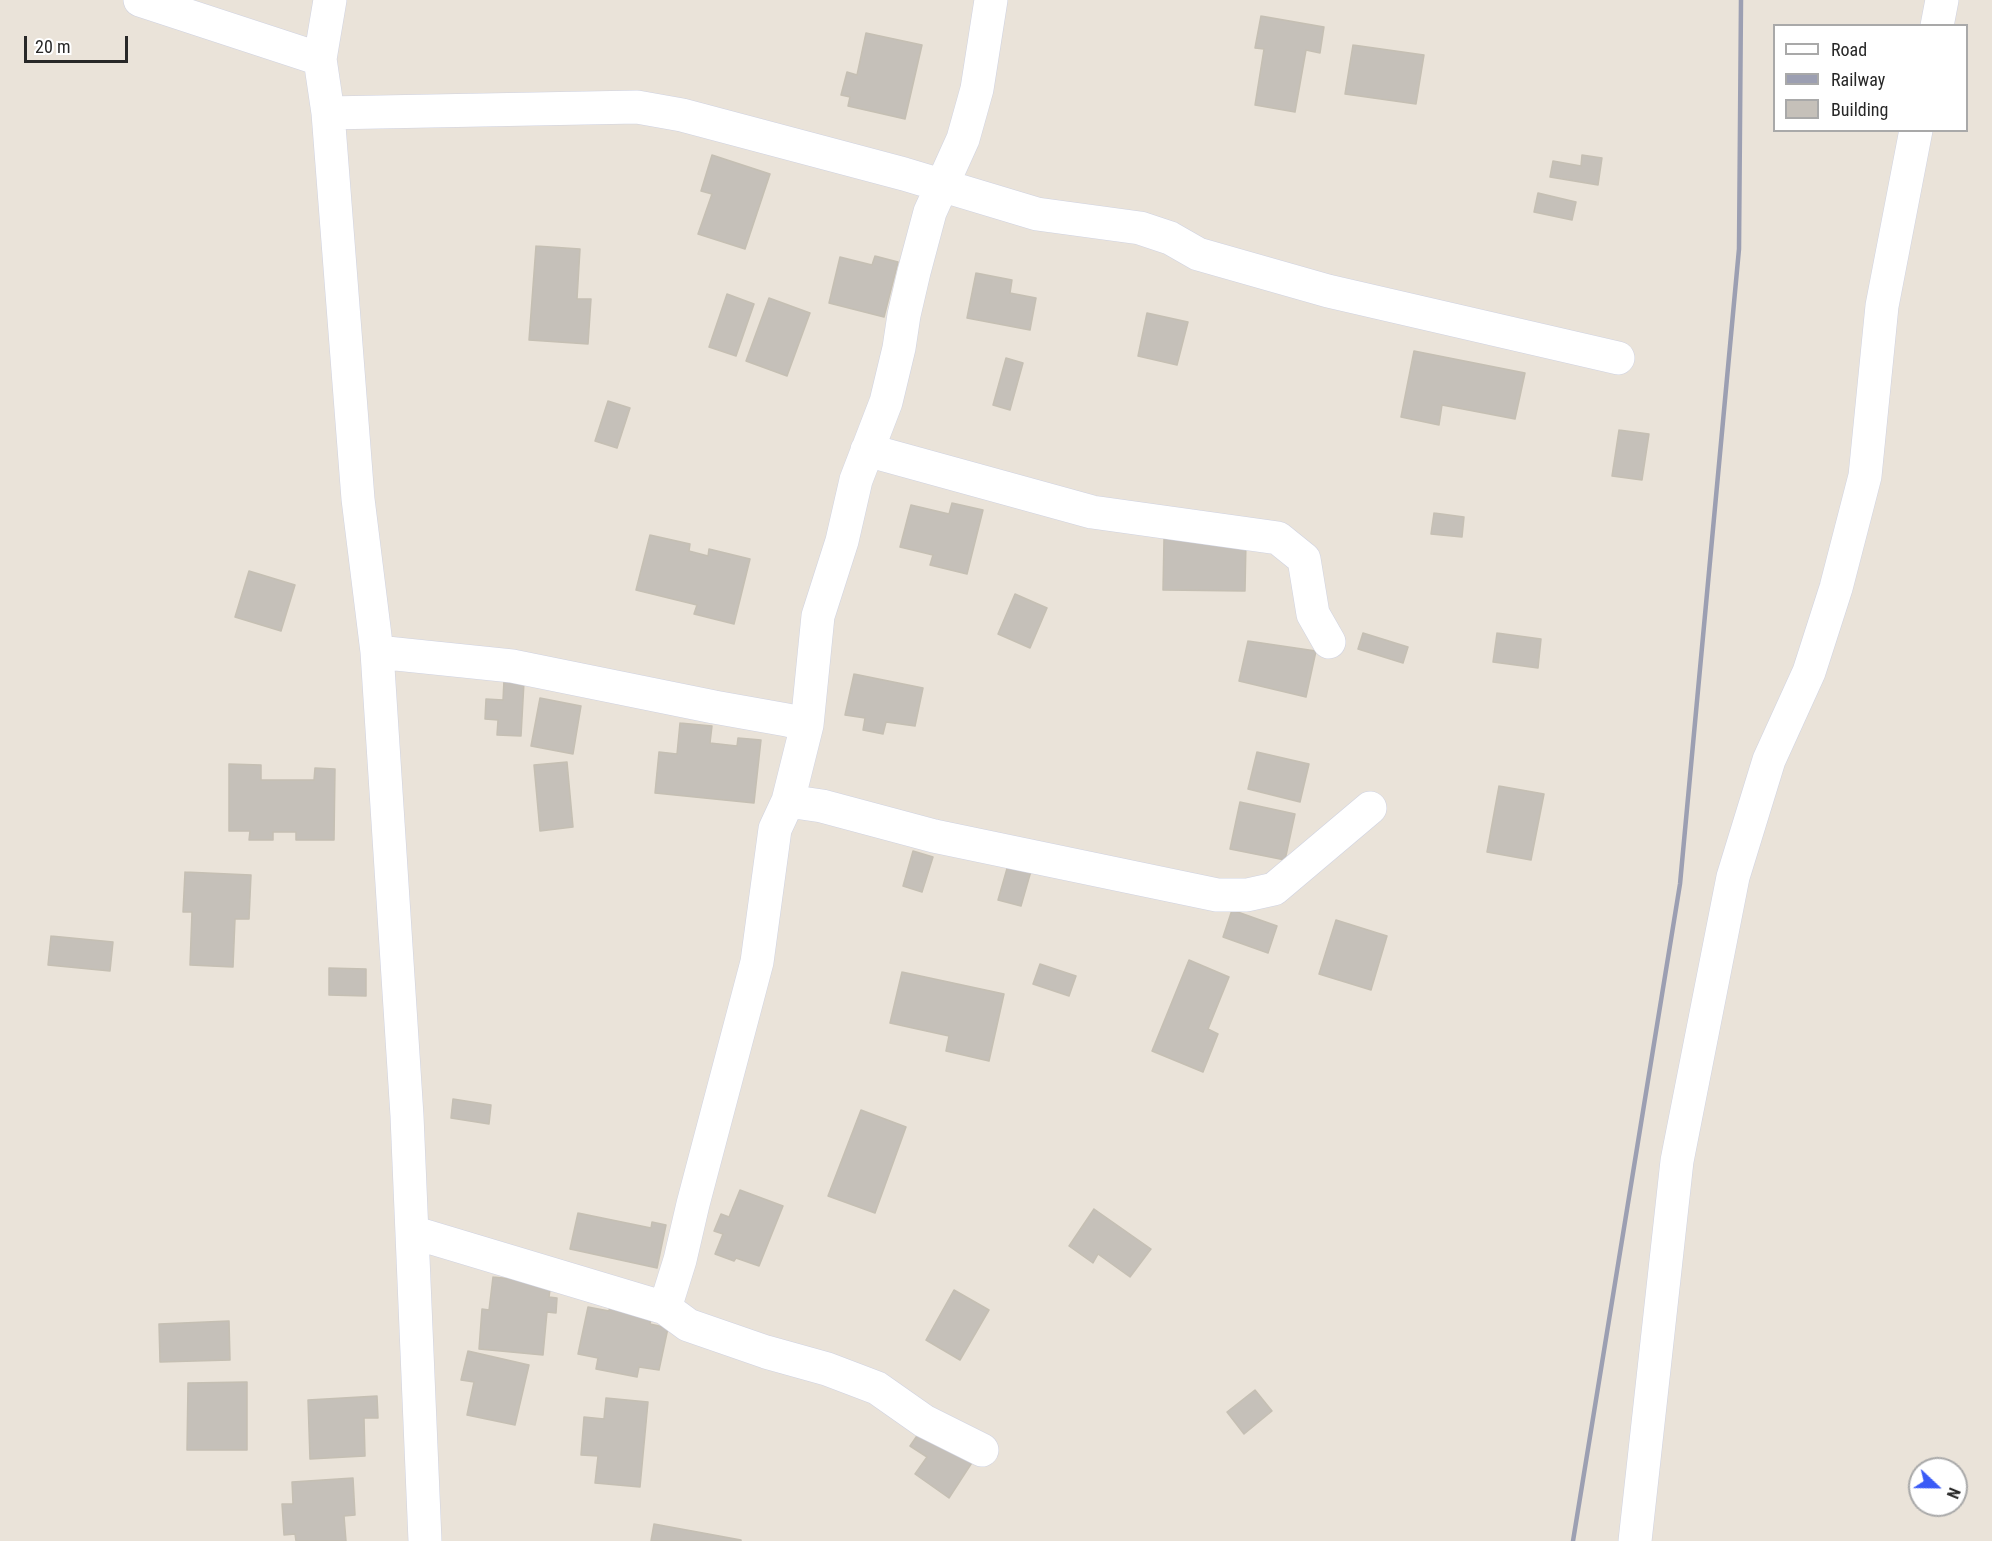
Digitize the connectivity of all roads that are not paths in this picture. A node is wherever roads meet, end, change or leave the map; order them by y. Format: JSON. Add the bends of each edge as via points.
{"nodes":[{"id":1,"x":140,"y":0,"type":"edge"},
{"id":2,"x":330,"y":0,"type":"edge"},
{"id":3,"x":991,"y":0,"type":"edge"},
{"id":4,"x":1942,"y":0,"type":"edge"},
{"id":5,"x":1937,"y":24,"type":"edge"},
{"id":6,"x":320,"y":59,"type":"junction"},
{"id":7,"x":328,"y":113,"type":"junction"},
{"id":8,"x":1916,"y":132,"type":"edge"},
{"id":9,"x":943,"y":186,"type":"junction"},
{"id":10,"x":1618,"y":358,"type":"dead end"},
{"id":11,"x":867,"y":450,"type":"junction"},
{"id":12,"x":1329,"y":642,"type":"dead end"},
{"id":13,"x":377,"y":652,"type":"junction"},
{"id":14,"x":807,"y":725,"type":"junction"},
{"id":15,"x":788,"y":801,"type":"junction"},
{"id":16,"x":1370,"y":808,"type":"dead end"},
{"id":17,"x":412,"y":1232,"type":"junction"},
{"id":18,"x":665,"y":1308,"type":"junction"},
{"id":19,"x":982,"y":1450,"type":"dead end"},
{"id":20,"x":425,"y":1541,"type":"edge"},
{"id":21,"x":1635,"y":1541,"type":"edge"}],
"edges":[{"from":1,"to":6,"type":"street"},
{"from":2,"to":6,"type":"street"},
{"from":3,"to":9,"type":"street","via":[[977,88],[963,139]]},
{"from":4,"to":5,"type":"street"},
{"from":6,"to":7,"type":"street"},
{"from":7,"to":9,"type":"street","via":[[637,107],[682,115]]},
{"from":7,"to":13,"type":"street","via":[[358,499]]},
{"from":8,"to":21,"type":"street","via":[[1882,306],[1865,476],[1812,662],[1769,760],[1731,888],[1677,1161]]},
{"from":9,"to":10,"type":"street","via":[[1037,214],[1140,228],[1170,238],[1198,254],[1328,291]]},
{"from":9,"to":11,"type":"street","via":[[930,212],[886,402]]},
{"from":11,"to":12,"type":"street","via":[[1092,512],[1278,538],[1304,559],[1313,614]]},
{"from":11,"to":14,"type":"street","via":[[818,616]]},
{"from":13,"to":14,"type":"street","via":[[512,666]]},
{"from":13,"to":17,"type":"street"},
{"from":14,"to":15,"type":"street"},
{"from":15,"to":16,"type":"street","via":[[1217,895],[1247,895],[1274,889]]},
{"from":15,"to":18,"type":"street","via":[[775,830],[757,962]]},
{"from":17,"to":18,"type":"street"},
{"from":17,"to":20,"type":"street"},
{"from":18,"to":19,"type":"street","via":[[688,1325],[877,1388],[924,1421]]}]}
